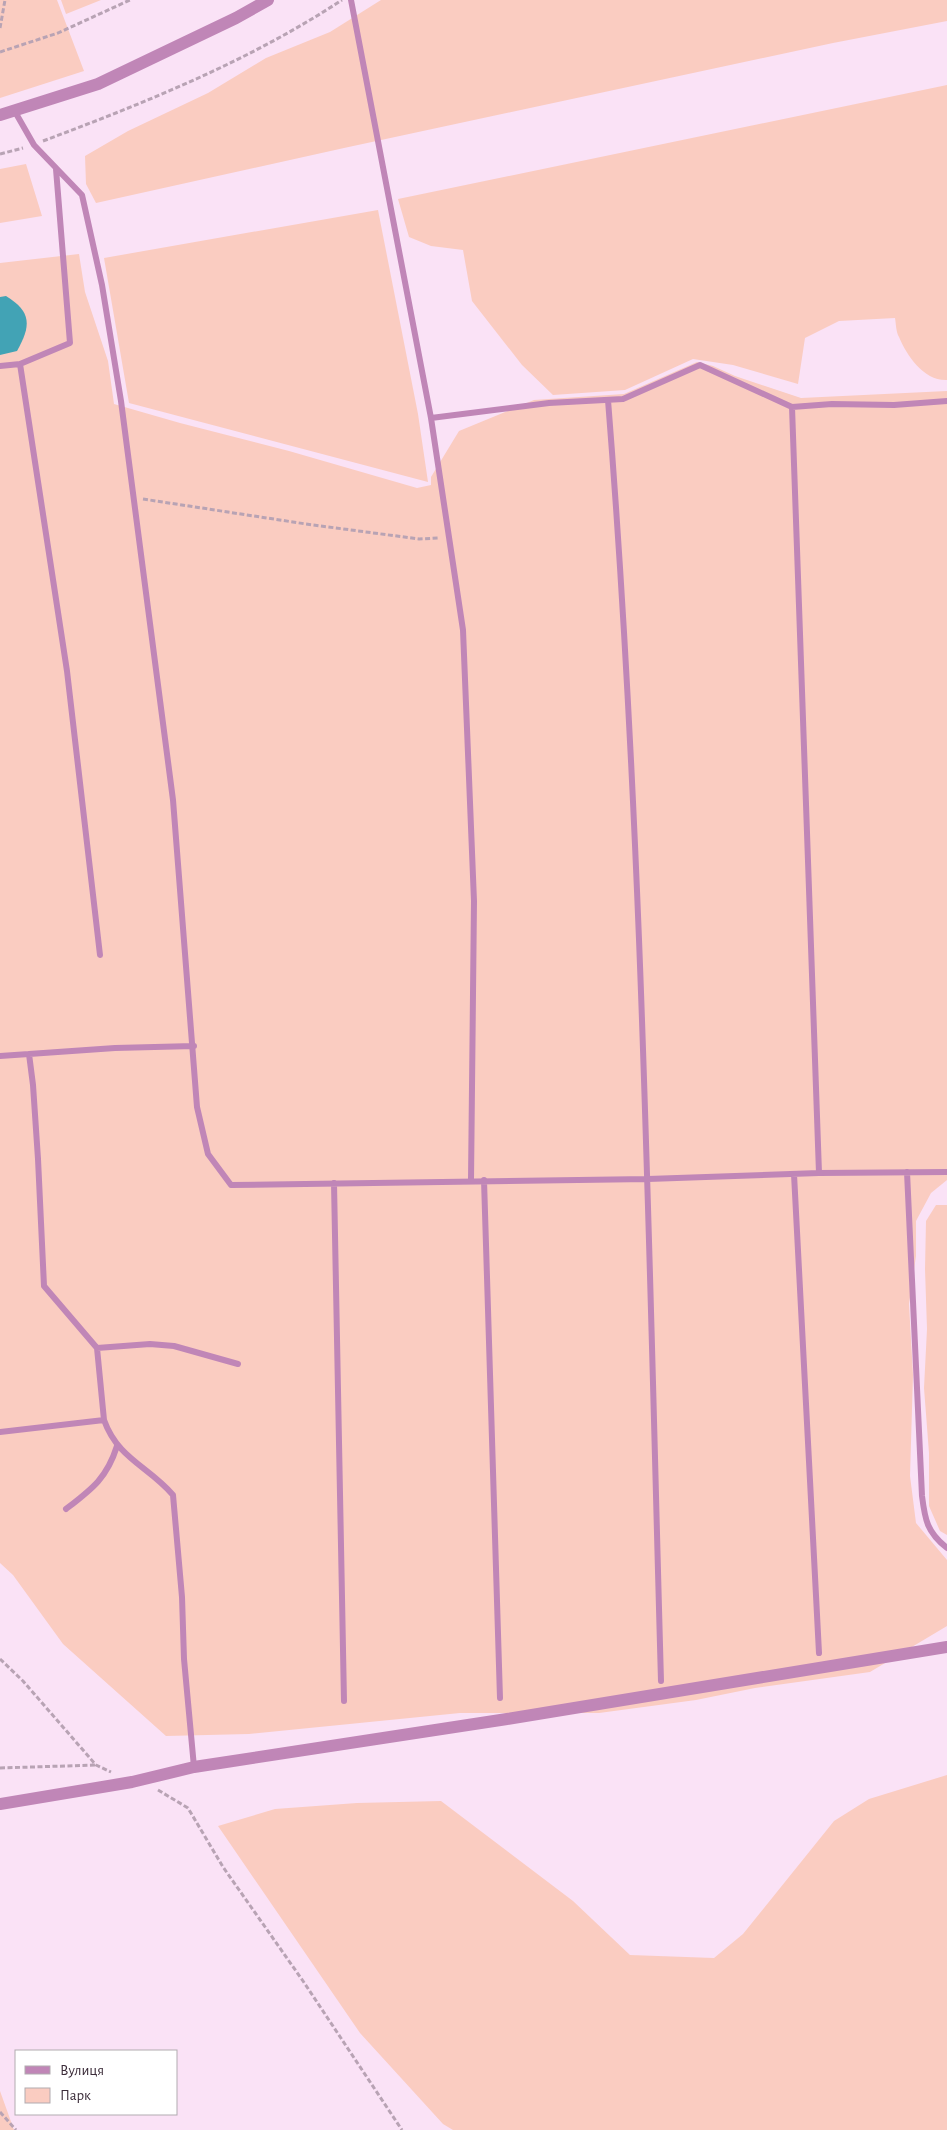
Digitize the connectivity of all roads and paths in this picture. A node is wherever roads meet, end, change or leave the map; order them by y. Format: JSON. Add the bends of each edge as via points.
{"nodes":[{"id":1,"x":5,"y":0,"type":"edge"},
{"id":2,"x":130,"y":0,"type":"edge"},
{"id":3,"x":268,"y":0,"type":"edge"},
{"id":4,"x":343,"y":0,"type":"edge"},
{"id":5,"x":351,"y":0,"type":"edge"},
{"id":6,"x":0,"y":28,"type":"edge"},
{"id":7,"x":0,"y":52,"type":"edge"},
{"id":8,"x":14,"y":110,"type":"junction"},
{"id":9,"x":0,"y":114,"type":"edge"},
{"id":10,"x":34,"y":145,"type":"junction"},
{"id":11,"x":0,"y":154,"type":"edge"},
{"id":12,"x":56,"y":169,"type":"junction"},
{"id":13,"x":20,"y":364,"type":"junction"},
{"id":14,"x":0,"y":366,"type":"edge"},
{"id":15,"x":608,"y":400,"type":"junction"},
{"id":16,"x":947,"y":401,"type":"edge"},
{"id":17,"x":792,"y":407,"type":"junction"},
{"id":18,"x":431,"y":418,"type":"junction"},
{"id":19,"x":134,"y":498,"type":"junction"},
{"id":20,"x":449,"y":537,"type":"junction"},
{"id":21,"x":100,"y":955,"type":"dead end"},
{"id":22,"x":194,"y":1046,"type":"junction"},
{"id":23,"x":29,"y":1054,"type":"junction"},
{"id":24,"x":0,"y":1056,"type":"edge"},
{"id":25,"x":906,"y":1172,"type":"junction"},
{"id":26,"x":947,"y":1172,"type":"edge"},
{"id":27,"x":819,"y":1173,"type":"junction"},
{"id":28,"x":794,"y":1174,"type":"junction"},
{"id":29,"x":648,"y":1179,"type":"junction"},
{"id":30,"x":471,"y":1180,"type":"junction"},
{"id":31,"x":484,"y":1180,"type":"junction"},
{"id":32,"x":334,"y":1183,"type":"junction"},
{"id":33,"x":97,"y":1348,"type":"junction"},
{"id":34,"x":238,"y":1364,"type":"dead end"},
{"id":35,"x":104,"y":1420,"type":"junction"},
{"id":36,"x":0,"y":1432,"type":"edge"},
{"id":37,"x":117,"y":1446,"type":"junction"},
{"id":38,"x":66,"y":1509,"type":"dead end"},
{"id":39,"x":947,"y":1548,"type":"edge"},
{"id":40,"x":947,"y":1647,"type":"edge"},
{"id":41,"x":819,"y":1653,"type":"dead end"},
{"id":42,"x":0,"y":1660,"type":"edge"},
{"id":43,"x":661,"y":1681,"type":"dead end"},
{"id":44,"x":500,"y":1698,"type":"dead end"},
{"id":45,"x":344,"y":1701,"type":"dead end"},
{"id":46,"x":96,"y":1766,"type":"junction"},
{"id":47,"x":194,"y":1767,"type":"junction"},
{"id":48,"x":0,"y":1768,"type":"edge"},
{"id":49,"x":132,"y":1782,"type":"junction"},
{"id":50,"x":156,"y":1789,"type":"dead end"},
{"id":51,"x":0,"y":1804,"type":"edge"},
{"id":52,"x":0,"y":2112,"type":"edge"},
{"id":53,"x":16,"y":2130,"type":"edge"},
{"id":54,"x":402,"y":2130,"type":"edge"}],
"edges":[{"from":1,"to":6,"type":"path"},
{"from":2,"to":7,"type":"path","via":[[58,33]]},
{"from":3,"to":8,"type":"street","via":[[98,84]]},
{"from":4,"to":10,"type":"path","via":[[232,64],[136,106]]},
{"from":5,"to":18,"type":"lane"},
{"from":8,"to":9,"type":"street"},
{"from":8,"to":10,"type":"lane"},
{"from":10,"to":11,"type":"path"},
{"from":10,"to":12,"type":"lane"},
{"from":12,"to":13,"type":"lane","via":[[70,343]]},
{"from":12,"to":19,"type":"lane","via":[[82,194],[102,285]]},
{"from":13,"to":14,"type":"lane"},
{"from":13,"to":21,"type":"lane","via":[[67,671]]},
{"from":15,"to":17,"type":"lane","via":[[623,399],[700,365]]},
{"from":15,"to":18,"type":"lane","via":[[548,403]]},
{"from":15,"to":29,"type":"lane","via":[[637,865]]},
{"from":16,"to":17,"type":"lane"},
{"from":17,"to":27,"type":"lane"},
{"from":18,"to":20,"type":"lane"},
{"from":19,"to":20,"type":"path","via":[[409,537]]},
{"from":19,"to":22,"type":"lane","via":[[173,800]]},
{"from":20,"to":30,"type":"lane","via":[[463,630],[474,901]]},
{"from":22,"to":23,"type":"lane"},
{"from":22,"to":32,"type":"lane","via":[[197,1107],[208,1154],[231,1185]]},
{"from":23,"to":24,"type":"lane"},
{"from":23,"to":33,"type":"lane","via":[[44,1286]]},
{"from":25,"to":26,"type":"lane"},
{"from":25,"to":27,"type":"lane"},
{"from":25,"to":39,"type":"lane","via":[[922,1496],[925,1522],[936,1539]]},
{"from":27,"to":28,"type":"lane"},
{"from":28,"to":29,"type":"lane"},
{"from":28,"to":41,"type":"lane"},
{"from":29,"to":31,"type":"lane"},
{"from":29,"to":43,"type":"lane"},
{"from":30,"to":31,"type":"lane"},
{"from":30,"to":32,"type":"lane"},
{"from":31,"to":44,"type":"lane"},
{"from":32,"to":45,"type":"lane"},
{"from":33,"to":34,"type":"lane","via":[[150,1344],[174,1346]]},
{"from":33,"to":35,"type":"lane"},
{"from":35,"to":36,"type":"lane"},
{"from":35,"to":37,"type":"lane"},
{"from":37,"to":38,"type":"lane","via":[[103,1478]]},
{"from":37,"to":47,"type":"lane","via":[[173,1496]]},
{"from":40,"to":47,"type":"street"},
{"from":42,"to":46,"type":"path"},
{"from":46,"to":48,"type":"path"},
{"from":46,"to":49,"type":"path"},
{"from":47,"to":49,"type":"street"},
{"from":49,"to":51,"type":"street"},
{"from":50,"to":54,"type":"path","via":[[188,1808],[223,1867],[304,1981]]},
{"from":52,"to":53,"type":"path"}]}
